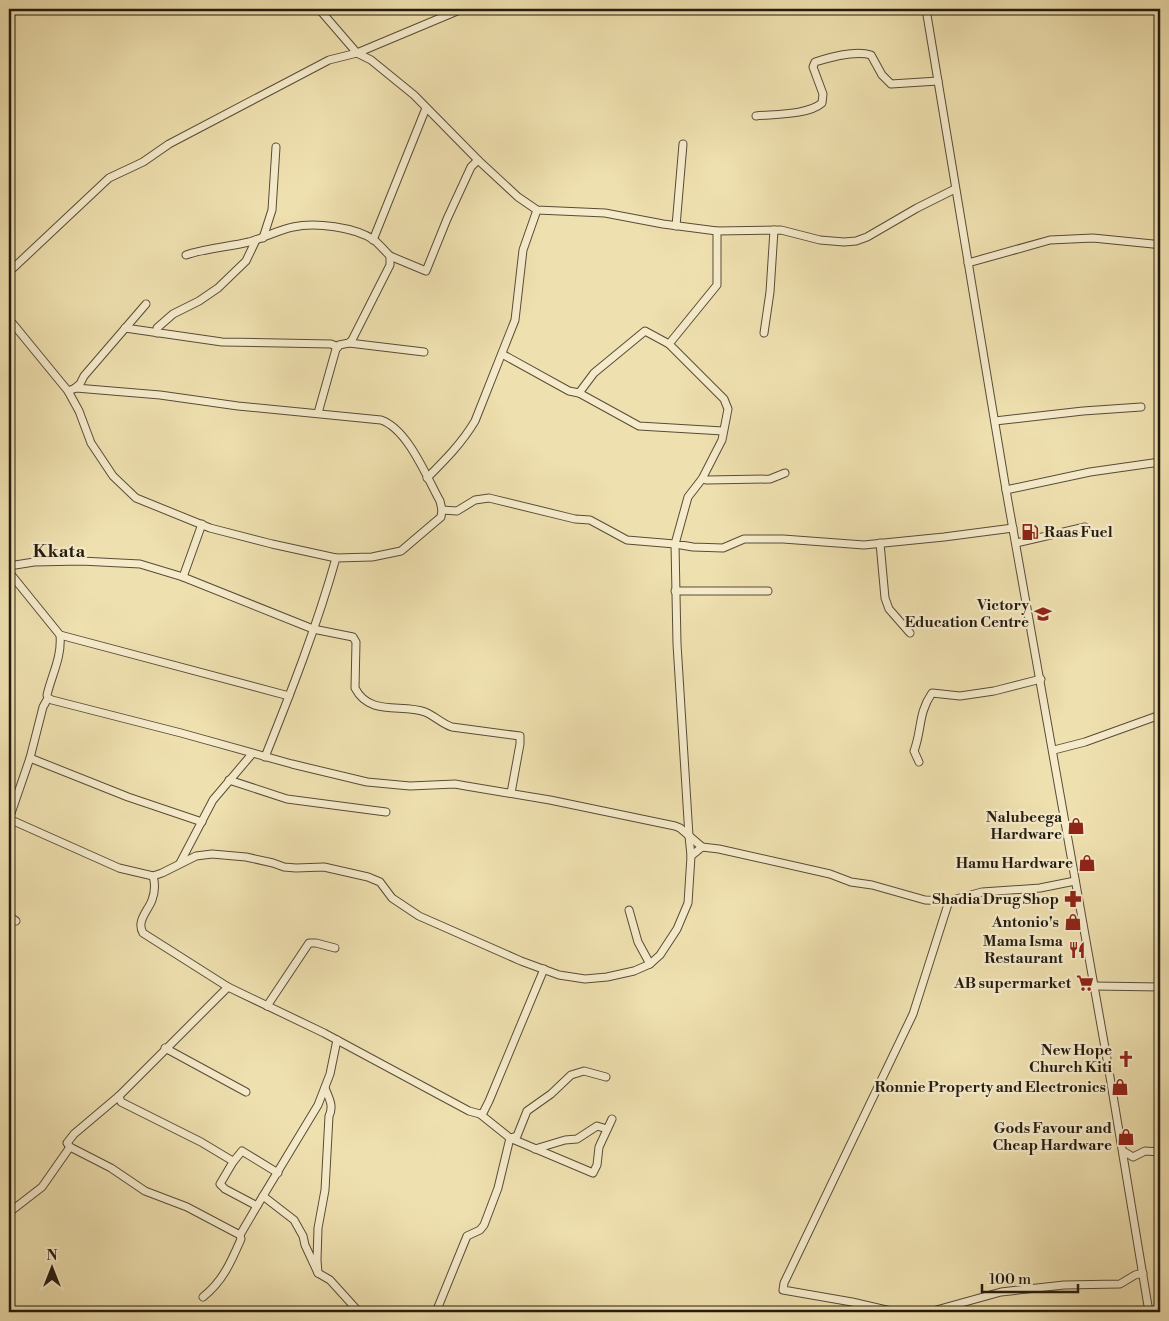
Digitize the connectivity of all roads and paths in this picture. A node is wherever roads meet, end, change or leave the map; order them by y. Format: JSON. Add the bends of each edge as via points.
{"nodes":[{"id":1,"x":319,"y":9,"type":"edge"},
{"id":2,"x":462,"y":9,"type":"edge"},
{"id":3,"x":926,"y":9,"type":"edge"},
{"id":4,"x":357,"y":53,"type":"junction"},
{"id":5,"x":938,"y":81,"type":"junction"},
{"id":6,"x":426,"y":108,"type":"junction"},
{"id":7,"x":756,"y":116,"type":"dead end"},
{"id":8,"x":683,"y":144,"type":"dead end"},
{"id":9,"x":276,"y":148,"type":"dead end"},
{"id":10,"x":478,"y":160,"type":"junction"},
{"id":11,"x":955,"y":189,"type":"junction"},
{"id":12,"x":537,"y":210,"type":"junction"},
{"id":13,"x":676,"y":226,"type":"junction"},
{"id":14,"x":774,"y":230,"type":"junction"},
{"id":15,"x":717,"y":231,"type":"junction"},
{"id":16,"x":259,"y":239,"type":"junction"},
{"id":17,"x":373,"y":240,"type":"junction"},
{"id":18,"x":1160,"y":246,"type":"edge"},
{"id":19,"x":186,"y":255,"type":"dead end"},
{"id":20,"x":390,"y":256,"type":"junction"},
{"id":21,"x":968,"y":263,"type":"junction"},
{"id":22,"x":9,"y":272,"type":"edge"},
{"id":23,"x":146,"y":304,"type":"dead end"},
{"id":24,"x":9,"y":319,"type":"edge"},
{"id":25,"x":125,"y":328,"type":"junction"},
{"id":26,"x":764,"y":333,"type":"dead end"},
{"id":27,"x":158,"y":334,"type":"junction"},
{"id":28,"x":349,"y":343,"type":"junction"},
{"id":29,"x":669,"y":344,"type":"junction"},
{"id":30,"x":338,"y":346,"type":"junction"},
{"id":31,"x":424,"y":352,"type":"dead end"},
{"id":32,"x":502,"y":354,"type":"junction"},
{"id":33,"x":71,"y":389,"type":"junction"},
{"id":34,"x":579,"y":393,"type":"junction"},
{"id":35,"x":1141,"y":407,"type":"dead end"},
{"id":36,"x":318,"y":413,"type":"junction"},
{"id":37,"x":995,"y":420,"type":"junction"},
{"id":38,"x":723,"y":431,"type":"junction"},
{"id":39,"x":1160,"y":462,"type":"edge"},
{"id":40,"x":785,"y":473,"type":"dead end"},
{"id":41,"x":427,"y":478,"type":"junction"},
{"id":42,"x":702,"y":479,"type":"junction"},
{"id":43,"x":1006,"y":490,"type":"junction"},
{"id":44,"x":442,"y":510,"type":"junction"},
{"id":45,"x":202,"y":524,"type":"junction"},
{"id":46,"x":1085,"y":527,"type":"dead end"},
{"id":47,"x":1013,"y":528,"type":"junction"},
{"id":48,"x":880,"y":543,"type":"junction"},
{"id":49,"x":1016,"y":543,"type":"junction"},
{"id":50,"x":675,"y":544,"type":"junction"},
{"id":51,"x":336,"y":558,"type":"junction"},
{"id":52,"x":9,"y":566,"type":"edge"},
{"id":53,"x":9,"y":572,"type":"edge"},
{"id":54,"x":183,"y":578,"type":"junction"},
{"id":55,"x":675,"y":591,"type":"junction"},
{"id":56,"x":768,"y":591,"type":"dead end"},
{"id":57,"x":313,"y":629,"type":"junction"},
{"id":58,"x":910,"y":633,"type":"dead end"},
{"id":59,"x":60,"y":635,"type":"junction"},
{"id":60,"x":1041,"y":679,"type":"junction"},
{"id":61,"x":289,"y":696,"type":"junction"},
{"id":62,"x":48,"y":698,"type":"junction"},
{"id":63,"x":1160,"y":715,"type":"edge"},
{"id":64,"x":1054,"y":750,"type":"junction"},
{"id":65,"x":252,"y":754,"type":"junction"},
{"id":66,"x":265,"y":757,"type":"junction"},
{"id":67,"x":30,"y":758,"type":"junction"},
{"id":68,"x":919,"y":762,"type":"dead end"},
{"id":69,"x":229,"y":780,"type":"junction"},
{"id":70,"x":511,"y":793,"type":"junction"},
{"id":71,"x":386,"y":812,"type":"dead end"},
{"id":72,"x":9,"y":819,"type":"edge"},
{"id":73,"x":202,"y":822,"type":"junction"},
{"id":74,"x":689,"y":836,"type":"junction"},
{"id":75,"x":702,"y":847,"type":"junction"},
{"id":76,"x":691,"y":856,"type":"junction"},
{"id":77,"x":180,"y":863,"type":"junction"},
{"id":78,"x":153,"y":876,"type":"junction"},
{"id":79,"x":1075,"y":881,"type":"junction"},
{"id":80,"x":950,"y":900,"type":"junction"},
{"id":81,"x":630,"y":910,"type":"dead end"},
{"id":82,"x":9,"y":916,"type":"edge"},
{"id":83,"x":16,"y":921,"type":"dead end"},
{"id":84,"x":336,"y":948,"type":"dead end"},
{"id":85,"x":650,"y":964,"type":"junction"},
{"id":86,"x":544,"y":969,"type":"junction"},
{"id":87,"x":228,"y":986,"type":"junction"},
{"id":88,"x":1095,"y":986,"type":"junction"},
{"id":89,"x":1160,"y":987,"type":"edge"},
{"id":90,"x":267,"y":1006,"type":"junction"},
{"id":91,"x":337,"y":1040,"type":"junction"},
{"id":92,"x":165,"y":1048,"type":"junction"},
{"id":93,"x":606,"y":1077,"type":"dead end"},
{"id":94,"x":325,"y":1088,"type":"junction"},
{"id":95,"x":246,"y":1092,"type":"dead end"},
{"id":96,"x":118,"y":1096,"type":"junction"},
{"id":97,"x":480,"y":1114,"type":"junction"},
{"id":98,"x":612,"y":1119,"type":"dead end"},
{"id":99,"x":607,"y":1128,"type":"junction"},
{"id":100,"x":510,"y":1138,"type":"junction"},
{"id":101,"x":70,"y":1147,"type":"junction"},
{"id":102,"x":535,"y":1149,"type":"junction"},
{"id":103,"x":1123,"y":1151,"type":"junction"},
{"id":104,"x":1160,"y":1152,"type":"edge"},
{"id":105,"x":233,"y":1162,"type":"junction"},
{"id":106,"x":278,"y":1173,"type":"junction"},
{"id":107,"x":263,"y":1196,"type":"junction"},
{"id":108,"x":257,"y":1206,"type":"junction"},
{"id":109,"x":11,"y":1211,"type":"dead end"},
{"id":110,"x":240,"y":1235,"type":"junction"},
{"id":111,"x":318,"y":1272,"type":"junction"},
{"id":112,"x":1143,"y":1273,"type":"junction"},
{"id":113,"x":204,"y":1297,"type":"dead end"},
{"id":114,"x":360,"y":1312,"type":"edge"},
{"id":115,"x":436,"y":1312,"type":"edge"},
{"id":116,"x":896,"y":1312,"type":"edge"},
{"id":117,"x":929,"y":1312,"type":"edge"},
{"id":118,"x":1149,"y":1312,"type":"edge"}],
"edges":[{"from":1,"to":4,"type":"street"},
{"from":2,"to":4,"type":"street"},
{"from":3,"to":5,"type":"street"},
{"from":4,"to":6,"type":"street","via":[[371,60]]},
{"from":4,"to":22,"type":"street","via":[[329,60],[109,178]]},
{"from":5,"to":7,"type":"street","via":[[891,84],[882,76],[871,55],[829,58],[815,62],[823,94],[822,103],[816,108]]},
{"from":5,"to":11,"type":"street"},
{"from":6,"to":10,"type":"street"},
{"from":6,"to":17,"type":"street"},
{"from":8,"to":13,"type":"street"},
{"from":9,"to":16,"type":"street","via":[[272,210]]},
{"from":10,"to":12,"type":"street"},
{"from":10,"to":20,"type":"street","via":[[471,167],[426,272]]},
{"from":11,"to":14,"type":"street","via":[[856,241],[831,242]]},
{"from":11,"to":21,"type":"street"},
{"from":12,"to":13,"type":"street","via":[[606,214]]},
{"from":12,"to":32,"type":"street","via":[[523,250],[515,320]]},
{"from":13,"to":15,"type":"street"},
{"from":14,"to":15,"type":"street"},
{"from":14,"to":26,"type":"street"},
{"from":15,"to":29,"type":"street","via":[[717,285]]},
{"from":16,"to":17,"type":"street","via":[[308,224],[324,225]]},
{"from":16,"to":19,"type":"street"},
{"from":16,"to":27,"type":"street","via":[[246,261],[218,288],[173,314],[158,328]]},
{"from":17,"to":20,"type":"street"},
{"from":18,"to":21,"type":"street","via":[[1093,238],[1050,240]]},
{"from":20,"to":28,"type":"street","via":[[390,265]]},
{"from":21,"to":37,"type":"street"},
{"from":23,"to":25,"type":"street"},
{"from":24,"to":33,"type":"street"},
{"from":25,"to":27,"type":"street"},
{"from":25,"to":33,"type":"street","via":[[80,384]]},
{"from":27,"to":30,"type":"street","via":[[222,342]]},
{"from":28,"to":30,"type":"street"},
{"from":28,"to":31,"type":"street"},
{"from":29,"to":34,"type":"street","via":[[645,331],[594,372]]},
{"from":29,"to":38,"type":"street","via":[[724,400],[728,409]]},
{"from":30,"to":36,"type":"street"},
{"from":32,"to":34,"type":"street","via":[[568,391]]},
{"from":32,"to":41,"type":"street","via":[[468,434]]},
{"from":33,"to":36,"type":"street","via":[[160,395]]},
{"from":33,"to":45,"type":"street","via":[[91,443],[125,489],[145,503]]},
{"from":34,"to":38,"type":"street","via":[[640,426]]},
{"from":35,"to":37,"type":"street"},
{"from":36,"to":41,"type":"street","via":[[388,422],[399,431]]},
{"from":37,"to":43,"type":"street"},
{"from":38,"to":42,"type":"street","via":[[722,440]]},
{"from":39,"to":43,"type":"street","via":[[1090,472]]},
{"from":40,"to":42,"type":"street","via":[[770,479]]},
{"from":41,"to":44,"type":"street"},
{"from":42,"to":50,"type":"street","via":[[688,497]]},
{"from":43,"to":47,"type":"street"},
{"from":44,"to":50,"type":"street","via":[[457,511],[474,500],[489,498],[590,520],[627,540]]},
{"from":44,"to":51,"type":"street","via":[[437,521],[401,551],[372,557]]},
{"from":45,"to":51,"type":"street"},
{"from":45,"to":54,"type":"street"},
{"from":46,"to":49,"type":"street"},
{"from":47,"to":48,"type":"street"},
{"from":47,"to":49,"type":"street"},
{"from":48,"to":50,"type":"street","via":[[744,539],[723,548]]},
{"from":48,"to":58,"type":"street","via":[[885,598],[889,609]]},
{"from":49,"to":60,"type":"street"},
{"from":50,"to":55,"type":"street"},
{"from":51,"to":57,"type":"street"},
{"from":52,"to":54,"type":"street","via":[[34,562],[123,563],[152,567]]},
{"from":53,"to":59,"type":"street"},
{"from":54,"to":57,"type":"street"},
{"from":55,"to":56,"type":"street"},
{"from":55,"to":74,"type":"street"},
{"from":57,"to":61,"type":"street"},
{"from":57,"to":70,"type":"street","via":[[349,635],[355,639],[355,688],[372,703],[386,708],[425,712],[452,727],[520,736]]},
{"from":59,"to":61,"type":"street"},
{"from":59,"to":62,"type":"street","via":[[59,658]]},
{"from":60,"to":64,"type":"street"},
{"from":60,"to":68,"type":"street","via":[[960,696],[932,693],[924,704],[914,751]]},
{"from":61,"to":66,"type":"street"},
{"from":62,"to":65,"type":"street"},
{"from":62,"to":67,"type":"street"},
{"from":63,"to":64,"type":"street"},
{"from":64,"to":79,"type":"street"},
{"from":65,"to":66,"type":"street"},
{"from":65,"to":69,"type":"street"},
{"from":66,"to":70,"type":"street","via":[[367,782],[410,786],[455,784]]},
{"from":67,"to":72,"type":"street"},
{"from":67,"to":73,"type":"street"},
{"from":69,"to":71,"type":"street","via":[[287,799]]},
{"from":69,"to":73,"type":"street","via":[[213,800]]},
{"from":70,"to":74,"type":"street","via":[[675,826]]},
{"from":72,"to":78,"type":"street","via":[[119,868]]},
{"from":73,"to":77,"type":"street"},
{"from":74,"to":75,"type":"street"},
{"from":74,"to":76,"type":"street"},
{"from":75,"to":76,"type":"street"},
{"from":75,"to":80,"type":"street","via":[[830,874],[925,900]]},
{"from":76,"to":85,"type":"street","via":[[688,903],[669,943]]},
{"from":77,"to":78,"type":"street"},
{"from":77,"to":86,"type":"street","via":[[212,854],[368,877],[380,882],[392,898],[419,916]]},
{"from":78,"to":87,"type":"street","via":[[152,900],[140,929]]},
{"from":79,"to":80,"type":"street","via":[[1040,888],[982,892]]},
{"from":79,"to":88,"type":"street"},
{"from":80,"to":116,"type":"street","via":[[912,1014],[783,1290]]},
{"from":81,"to":85,"type":"street","via":[[638,942]]},
{"from":82,"to":83,"type":"street"},
{"from":84,"to":90,"type":"street","via":[[309,943]]},
{"from":85,"to":86,"type":"street","via":[[634,971],[585,979]]},
{"from":86,"to":97,"type":"street","via":[[489,1101]]},
{"from":87,"to":90,"type":"street"},
{"from":87,"to":92,"type":"street"},
{"from":88,"to":89,"type":"street"},
{"from":88,"to":103,"type":"street"},
{"from":90,"to":91,"type":"street"},
{"from":91,"to":94,"type":"street"},
{"from":91,"to":97,"type":"street"},
{"from":92,"to":95,"type":"street"},
{"from":92,"to":96,"type":"street"},
{"from":93,"to":100,"type":"street","via":[[584,1071],[571,1075],[527,1111],[517,1136]]},
{"from":94,"to":106,"type":"street"},
{"from":94,"to":111,"type":"street","via":[[332,1110],[318,1228]]},
{"from":96,"to":101,"type":"street","via":[[74,1134],[67,1143]]},
{"from":96,"to":105,"type":"street","via":[[120,1102],[201,1142]]},
{"from":97,"to":100,"type":"street"},
{"from":98,"to":99,"type":"street"},
{"from":99,"to":102,"type":"street","via":[[598,1126],[577,1140]]},
{"from":99,"to":102,"type":"street","via":[[593,1173]]},
{"from":100,"to":102,"type":"street"},
{"from":100,"to":115,"type":"street","via":[[498,1188],[484,1225],[466,1236]]},
{"from":101,"to":109,"type":"street","via":[[42,1186]]},
{"from":101,"to":110,"type":"street","via":[[111,1168],[145,1191]]},
{"from":103,"to":104,"type":"street","via":[[1133,1157],[1146,1151]]},
{"from":103,"to":112,"type":"street"},
{"from":105,"to":106,"type":"street","via":[[242,1151]]},
{"from":105,"to":108,"type":"street","via":[[220,1184]]},
{"from":106,"to":107,"type":"street"},
{"from":107,"to":108,"type":"street"},
{"from":107,"to":111,"type":"street","via":[[294,1220]]},
{"from":108,"to":110,"type":"street"},
{"from":110,"to":113,"type":"street","via":[[227,1271]]},
{"from":111,"to":114,"type":"street"},
{"from":112,"to":117,"type":"street","via":[[1120,1284],[1001,1292]]},
{"from":112,"to":118,"type":"street"}]}
